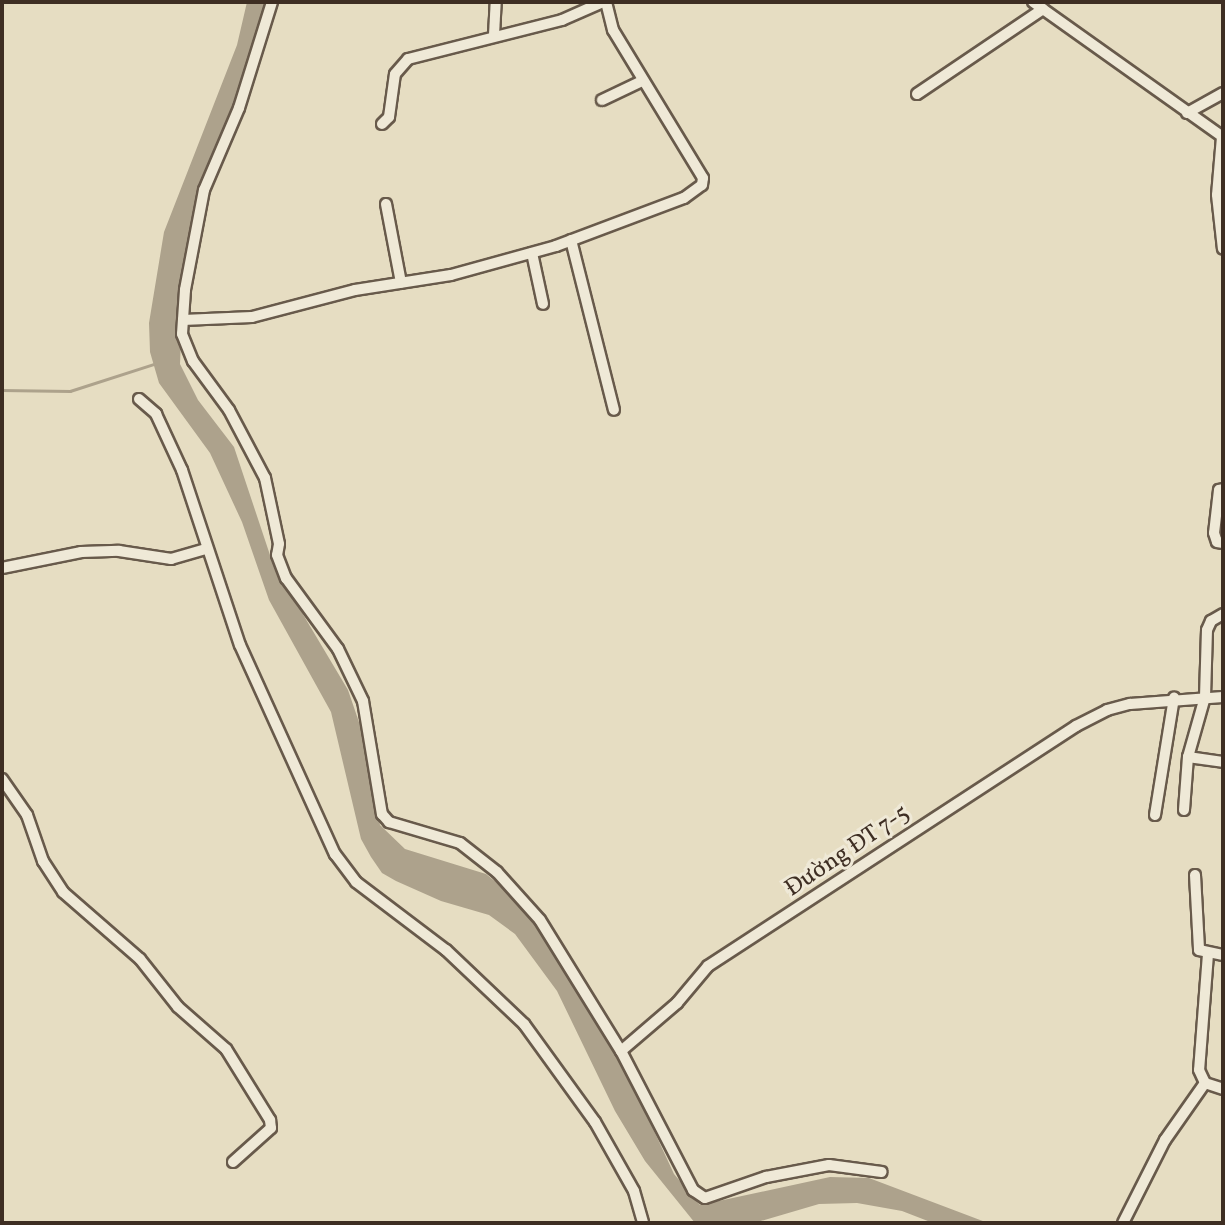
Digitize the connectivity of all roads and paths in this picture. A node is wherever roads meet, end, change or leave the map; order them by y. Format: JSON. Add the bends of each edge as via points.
{"nodes":[{"id":1,"x":272,"y":2,"type":"edge"},
{"id":2,"x":496,"y":2,"type":"edge"},
{"id":3,"x":1033,"y":2,"type":"edge"},
{"id":4,"x":605,"y":3,"type":"edge"},
{"id":5,"x":1043,"y":9,"type":"junction"},
{"id":6,"x":494,"y":35,"type":"junction"},
{"id":7,"x":642,"y":80,"type":"junction"},
{"id":8,"x":1223,"y":93,"type":"edge"},
{"id":9,"x":917,"y":94,"type":"dead end"},
{"id":10,"x":602,"y":100,"type":"dead end"},
{"id":11,"x":1187,"y":113,"type":"junction"},
{"id":12,"x":382,"y":124,"type":"dead end"},
{"id":13,"x":1223,"y":137,"type":"edge"},
{"id":14,"x":386,"y":204,"type":"dead end"},
{"id":15,"x":571,"y":240,"type":"junction"},
{"id":16,"x":1223,"y":248,"type":"edge"},
{"id":17,"x":532,"y":253,"type":"junction"},
{"id":18,"x":401,"y":283,"type":"junction"},
{"id":19,"x":542,"y":304,"type":"dead end"},
{"id":20,"x":183,"y":320,"type":"junction"},
{"id":21,"x":139,"y":398,"type":"dead end"},
{"id":22,"x":614,"y":410,"type":"dead end"},
{"id":23,"x":1223,"y":489,"type":"edge"},
{"id":24,"x":1223,"y":543,"type":"edge"},
{"id":25,"x":206,"y":549,"type":"junction"},
{"id":26,"x":2,"y":568,"type":"edge"},
{"id":27,"x":1223,"y":614,"type":"edge"},
{"id":28,"x":1205,"y":697,"type":"junction"},
{"id":29,"x":1223,"y":697,"type":"edge"},
{"id":30,"x":1174,"y":698,"type":"junction"},
{"id":31,"x":1188,"y":757,"type":"junction"},
{"id":32,"x":1223,"y":762,"type":"edge"},
{"id":33,"x":2,"y":779,"type":"edge"},
{"id":34,"x":1184,"y":810,"type":"dead end"},
{"id":35,"x":1155,"y":815,"type":"dead end"},
{"id":36,"x":1195,"y":875,"type":"dead end"},
{"id":37,"x":1209,"y":954,"type":"junction"},
{"id":38,"x":1223,"y":955,"type":"edge"},
{"id":39,"x":621,"y":1051,"type":"junction"},
{"id":40,"x":1205,"y":1083,"type":"junction"},
{"id":41,"x":1223,"y":1089,"type":"edge"},
{"id":42,"x":233,"y":1161,"type":"dead end"},
{"id":43,"x":882,"y":1172,"type":"dead end"},
{"id":44,"x":643,"y":1223,"type":"edge"},
{"id":45,"x":1123,"y":1223,"type":"edge"}],
"edges":[{"from":1,"to":20,"type":"street","via":[[239,108],[204,190]]},
{"from":2,"to":6,"type":"street"},
{"from":3,"to":5,"type":"street"},
{"from":4,"to":6,"type":"street"},
{"from":4,"to":7,"type":"street","via":[[612,30]]},
{"from":5,"to":9,"type":"street"},
{"from":5,"to":11,"type":"street"},
{"from":6,"to":12,"type":"street","via":[[408,59],[395,74],[389,117]]},
{"from":7,"to":10,"type":"street"},
{"from":7,"to":15,"type":"street","via":[[703,178],[702,185],[684,198]]},
{"from":8,"to":11,"type":"street"},
{"from":11,"to":13,"type":"street"},
{"from":13,"to":16,"type":"street","via":[[1217,195]]},
{"from":14,"to":18,"type":"street"},
{"from":15,"to":17,"type":"street"},
{"from":15,"to":22,"type":"street"},
{"from":17,"to":18,"type":"street"},
{"from":17,"to":19,"type":"street"},
{"from":18,"to":20,"type":"street","via":[[252,317]]},
{"from":20,"to":39,"type":"street","via":[[182,334],[193,360],[229,410],[265,478],[277,555],[286,578],[338,649],[363,701],[382,814],[389,822],[438,835],[470,850],[523,898]]},
{"from":21,"to":25,"type":"street","via":[[156,414],[182,470]]},
{"from":23,"to":24,"type":"street","via":[[1219,490],[1214,533],[1217,542]]},
{"from":25,"to":26,"type":"street","via":[[171,558],[119,551],[81,552]]},
{"from":25,"to":44,"type":"street","via":[[240,645],[335,854],[356,882],[446,950],[524,1024],[595,1122],[634,1191]]},
{"from":27,"to":28,"type":"street","via":[[1210,621],[1207,629]]},
{"from":28,"to":29,"type":"street","name":"Đường ĐT 7-5"},
{"from":28,"to":30,"type":"street","name":"Đường ĐT 7-5"},
{"from":28,"to":31,"type":"street"},
{"from":30,"to":35,"type":"street"},
{"from":30,"to":39,"type":"street","name":"Đường ĐT 7-5","via":[[1107,710],[1076,726],[708,967],[677,1003]]},
{"from":31,"to":32,"type":"street"},
{"from":31,"to":34,"type":"street"},
{"from":33,"to":42,"type":"street","via":[[27,815],[43,861],[64,892],[139,959],[178,1007],[226,1049],[270,1120],[271,1128]]},
{"from":36,"to":37,"type":"street","via":[[1199,950]]},
{"from":37,"to":38,"type":"street"},
{"from":37,"to":40,"type":"street","via":[[1199,1070]]},
{"from":39,"to":43,"type":"street","via":[[693,1191],[705,1198],[804,1168],[829,1165]]},
{"from":40,"to":41,"type":"street"},
{"from":40,"to":45,"type":"street","via":[[1165,1140]]}]}
